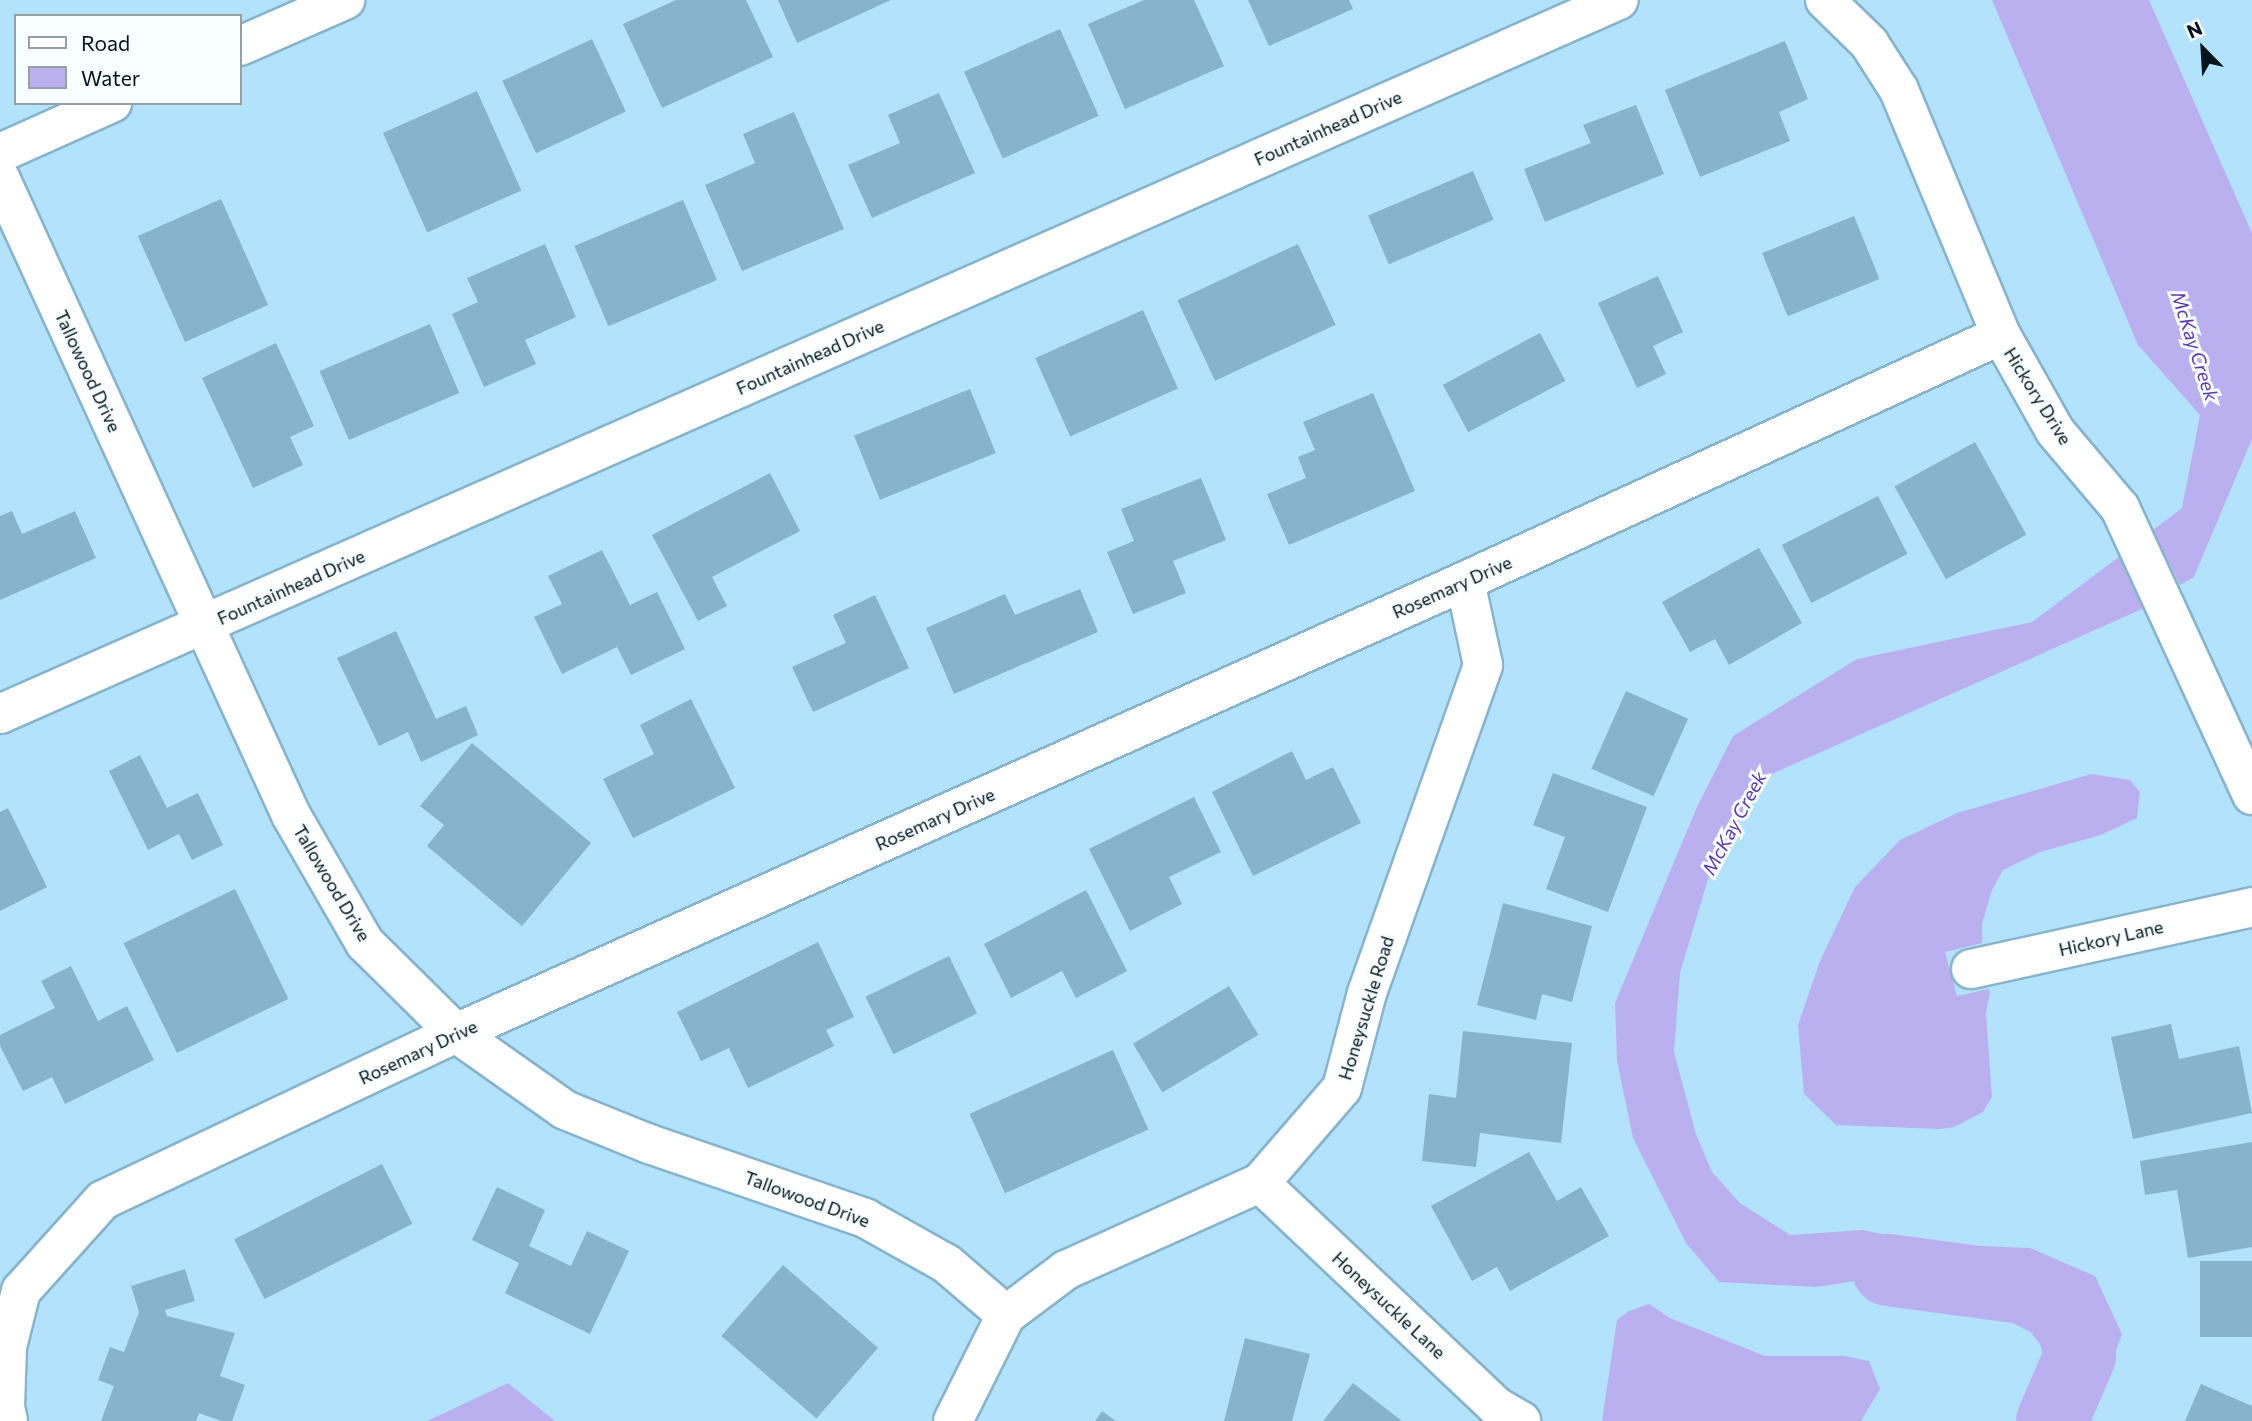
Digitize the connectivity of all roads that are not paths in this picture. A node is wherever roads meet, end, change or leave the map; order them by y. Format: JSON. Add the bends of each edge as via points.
{"nodes":[{"id":1,"x":345,"y":0,"type":"edge"},
{"id":2,"x":1619,"y":0,"type":"edge"},
{"id":3,"x":1825,"y":0,"type":"edge"},
{"id":4,"x":242,"y":46,"type":"edge"},
{"id":5,"x":108,"y":105,"type":"edge"},
{"id":6,"x":0,"y":153,"type":"edge"},
{"id":7,"x":0,"y":178,"type":"edge"},
{"id":8,"x":2001,"y":335,"type":"junction"},
{"id":9,"x":1465,"y":581,"type":"junction"},
{"id":10,"x":204,"y":625,"type":"junction"},
{"id":11,"x":0,"y":714,"type":"edge"},
{"id":12,"x":2252,"y":795,"type":"edge"},
{"id":13,"x":2252,"y":906,"type":"edge"},
{"id":14,"x":1971,"y":969,"type":"dead end"},
{"id":15,"x":456,"y":1034,"type":"junction"},
{"id":16,"x":1260,"y":1183,"type":"junction"},
{"id":17,"x":1006,"y":1315,"type":"junction"},
{"id":18,"x":8,"y":1421,"type":"edge"},
{"id":19,"x":953,"y":1421,"type":"edge"},
{"id":20,"x":1521,"y":1421,"type":"edge"}],
"edges":[{"from":1,"to":4,"type":"street"},
{"from":2,"to":10,"type":"street","name":"Fountainhead Drive"},
{"from":3,"to":8,"type":"street","name":"Hickory Drive","via":[[1869,43],[1899,90]]},
{"from":5,"to":6,"type":"street"},
{"from":7,"to":10,"type":"street","name":"Tallowood Drive"},
{"from":8,"to":9,"type":"street","name":"Rosemary Drive"},
{"from":8,"to":12,"type":"street","name":"Hickory Drive","via":[[2055,431],[2120,508]]},
{"from":9,"to":15,"type":"street","name":"Rosemary Drive"},
{"from":9,"to":16,"type":"street","name":"Honeysuckle Road","via":[[1483,665],[1367,993],[1342,1088]]},
{"from":10,"to":11,"type":"street","name":"Fountainhead Drive"},
{"from":10,"to":15,"type":"street","name":"Tallowood Drive","via":[[291,815],[365,943]]},
{"from":13,"to":14,"type":"street","name":"Hickory Lane"},
{"from":15,"to":17,"type":"street","name":"Tallowood Drive","via":[[565,1110],[865,1218],[947,1264]]},
{"from":15,"to":18,"type":"street","name":"Rosemary Drive","via":[[103,1200],[21,1291],[7,1347]]},
{"from":16,"to":17,"type":"street","name":"Honeysuckle Road","via":[[1066,1270]]},
{"from":16,"to":20,"type":"street","name":"Honeysuckle Lane","via":[[1497,1407]]},
{"from":17,"to":19,"type":"street","name":"Honeysuckle Road"}]}
